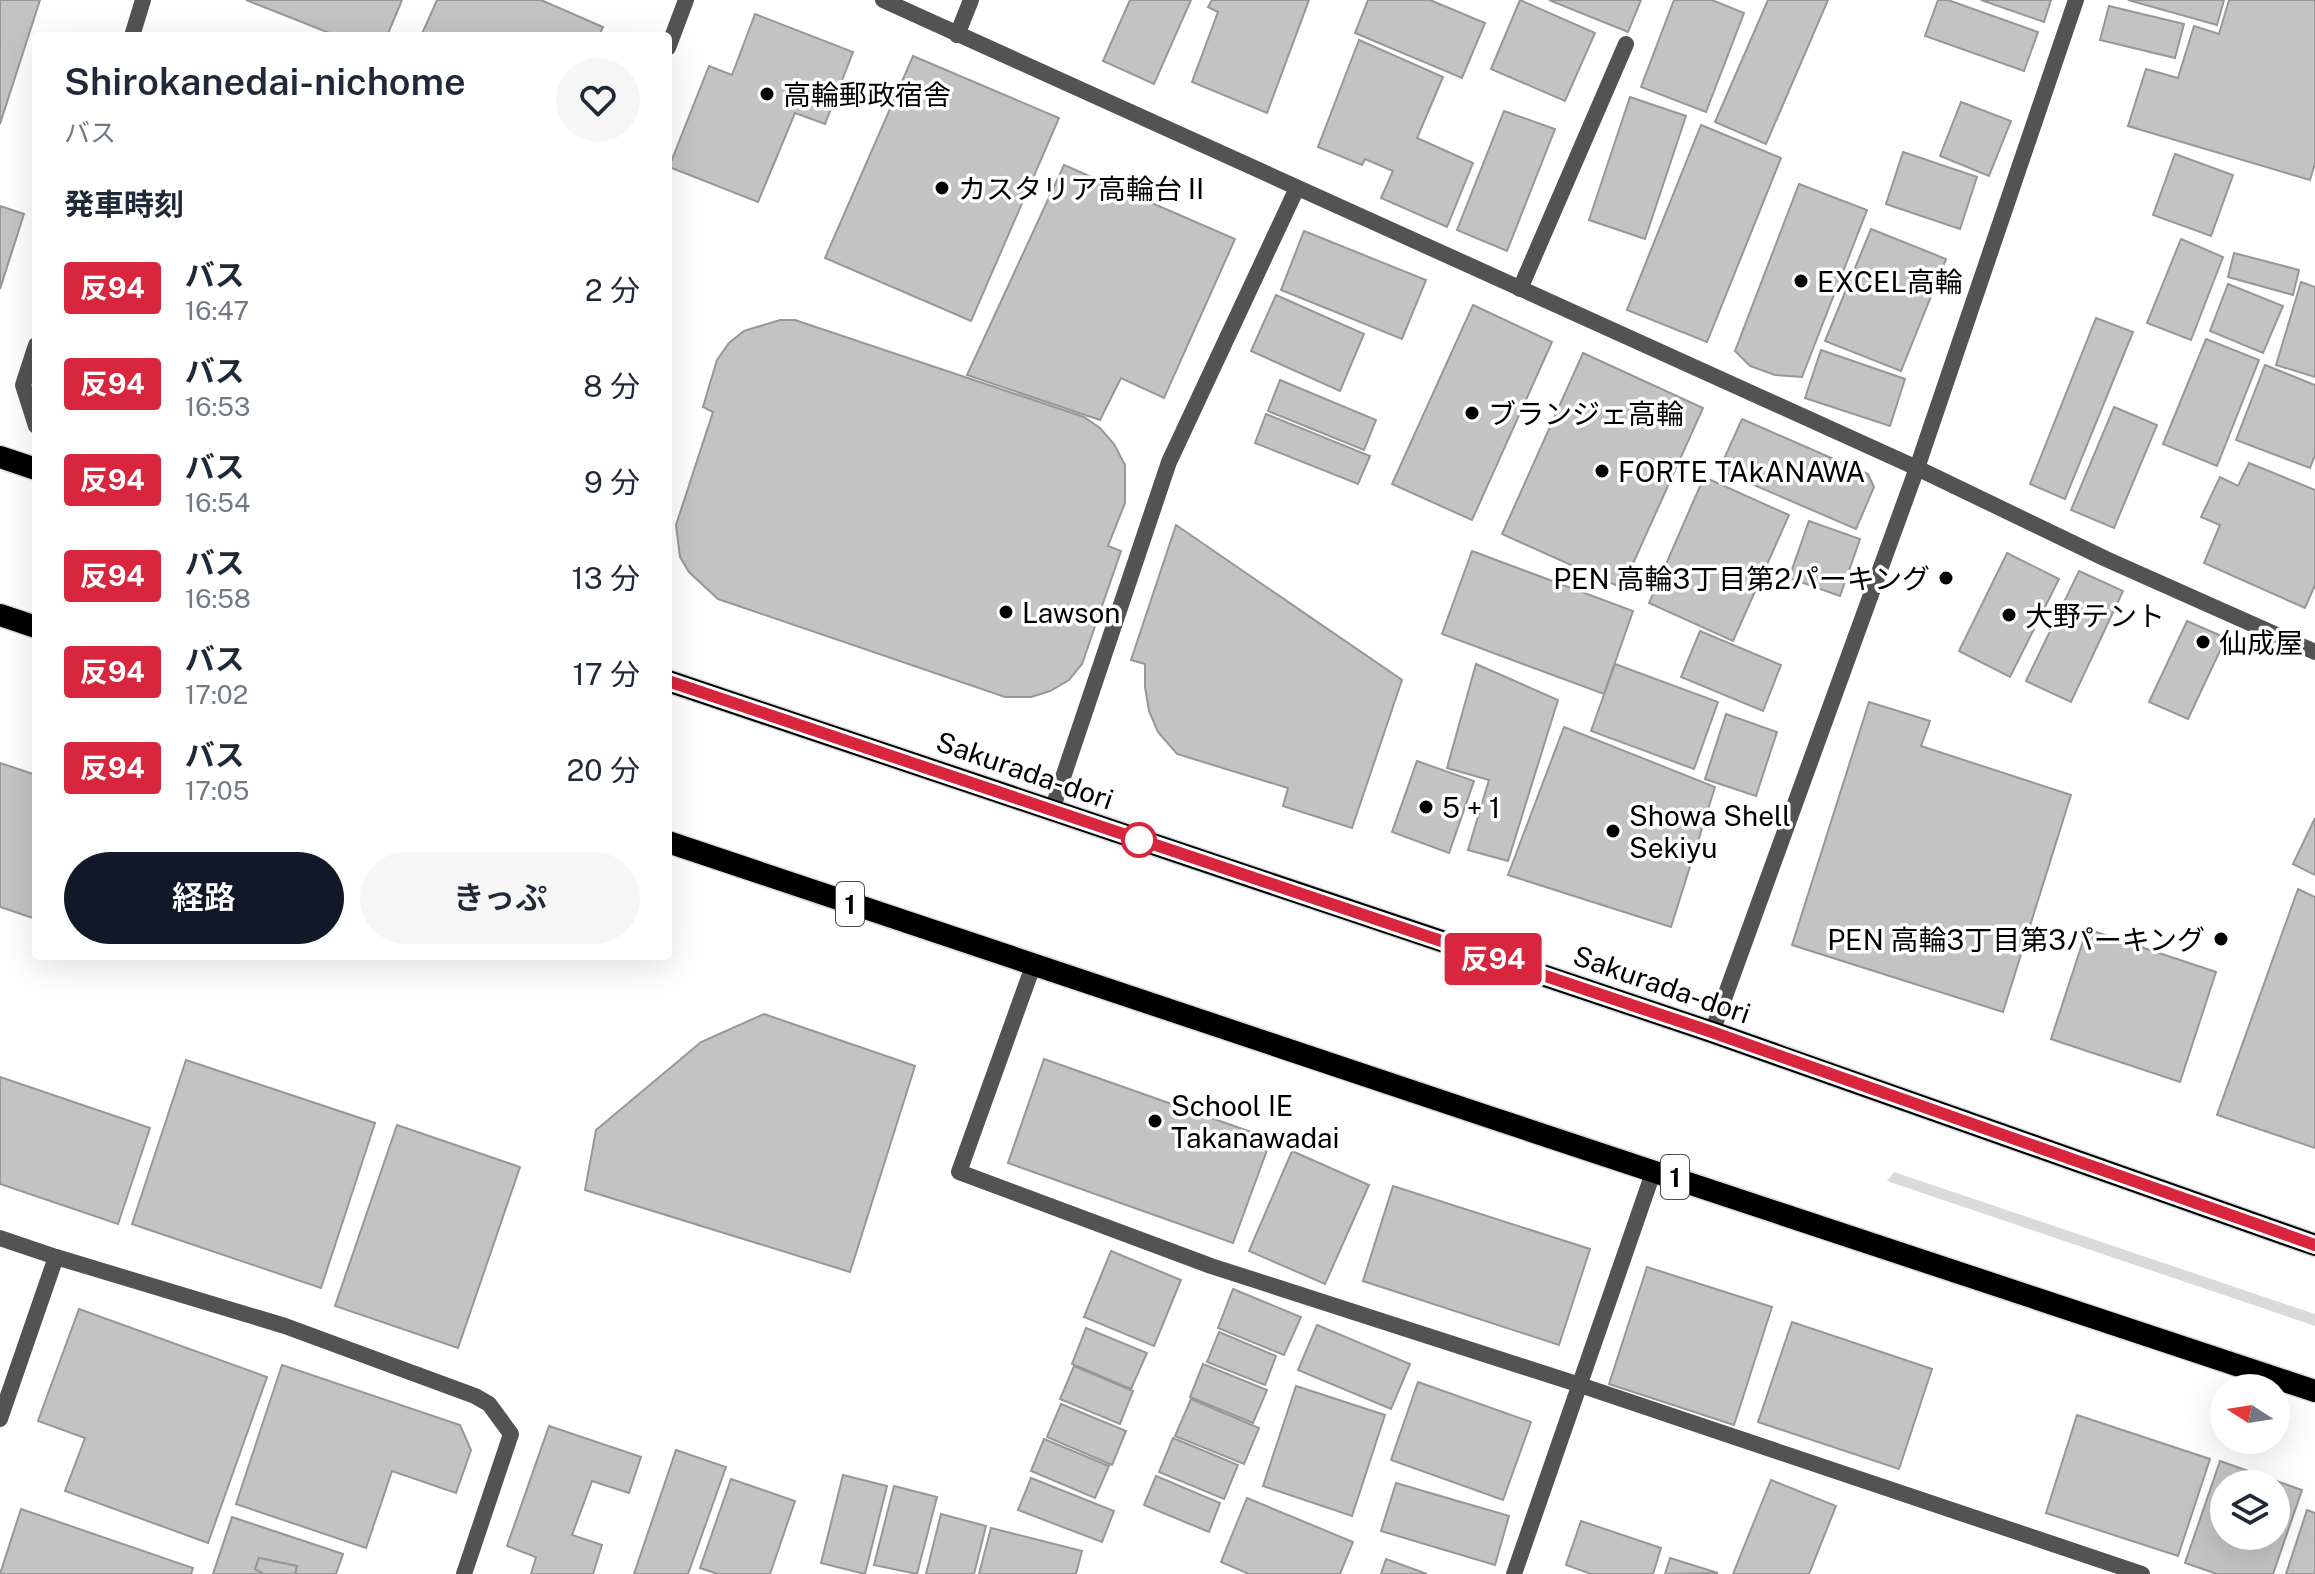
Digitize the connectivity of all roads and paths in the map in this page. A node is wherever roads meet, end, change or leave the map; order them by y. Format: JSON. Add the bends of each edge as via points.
{"nodes":[{"id":1,"x":143,"y":0,"type":"edge"},
{"id":2,"x":686,"y":0,"type":"edge"},
{"id":3,"x":883,"y":0,"type":"edge"},
{"id":4,"x":971,"y":0,"type":"edge"},
{"id":5,"x":2076,"y":0,"type":"edge"},
{"id":6,"x":133,"y":32,"type":"edge"},
{"id":7,"x":957,"y":35,"type":"junction"},
{"id":8,"x":672,"y":37,"type":"edge"},
{"id":9,"x":1626,"y":44,"type":"dead end"},
{"id":10,"x":1297,"y":188,"type":"junction"},
{"id":11,"x":1520,"y":289,"type":"junction"},
{"id":12,"x":32,"y":357,"type":"edge"},
{"id":13,"x":32,"y":413,"type":"edge"},
{"id":14,"x":0,"y":457,"type":"edge"},
{"id":15,"x":32,"y":468,"type":"edge"},
{"id":16,"x":1917,"y":468,"type":"junction"},
{"id":17,"x":0,"y":615,"type":"edge"},
{"id":18,"x":32,"y":626,"type":"edge"},
{"id":19,"x":2315,"y":652,"type":"edge"},
{"id":20,"x":672,"y":682,"type":"edge"},
{"id":21,"x":1052,"y":810,"type":"junction"},
{"id":22,"x":672,"y":843,"type":"edge"},
{"id":23,"x":1033,"y":966,"type":"junction"},
{"id":24,"x":1712,"y":1032,"type":"junction"},
{"id":25,"x":1654,"y":1170,"type":"junction"},
{"id":26,"x":0,"y":1238,"type":"edge"},
{"id":27,"x":2315,"y":1245,"type":"edge"},
{"id":28,"x":56,"y":1257,"type":"junction"},
{"id":29,"x":1580,"y":1385,"type":"junction"},
{"id":30,"x":2315,"y":1391,"type":"edge"},
{"id":31,"x":0,"y":1419,"type":"edge"},
{"id":32,"x":464,"y":1574,"type":"edge"},
{"id":33,"x":1514,"y":1574,"type":"edge"},
{"id":34,"x":2142,"y":1574,"type":"edge"}],
"edges":[{"from":1,"to":6,"type":"street"},
{"from":2,"to":8,"type":"street"},
{"from":3,"to":7,"type":"street"},
{"from":4,"to":7,"type":"street"},
{"from":5,"to":16,"type":"street"},
{"from":7,"to":10,"type":"street"},
{"from":9,"to":11,"type":"street"},
{"from":10,"to":11,"type":"street"},
{"from":10,"to":21,"type":"street","via":[[1169,462]]},
{"from":11,"to":16,"type":"street"},
{"from":12,"to":13,"type":"street","via":[[23,385]]},
{"from":14,"to":15,"type":"highway"},
{"from":16,"to":19,"type":"street"},
{"from":16,"to":24,"type":"street"},
{"from":17,"to":18,"type":"highway"},
{"from":20,"to":21,"type":"highway","name":"Sakurada-dori"},
{"from":21,"to":24,"type":"highway","name":"Sakurada-dori"},
{"from":22,"to":23,"type":"highway","number":"1"},
{"from":23,"to":25,"type":"highway","number":"1"},
{"from":23,"to":29,"type":"street","via":[[959,1172],[1211,1266]]},
{"from":24,"to":27,"type":"highway","name":"Sakurada-dori"},
{"from":25,"to":29,"type":"street"},
{"from":25,"to":30,"type":"highway","number":"1"},
{"from":26,"to":28,"type":"street"},
{"from":28,"to":31,"type":"street"},
{"from":28,"to":32,"type":"street","via":[[285,1326],[489,1404],[511,1434]]},
{"from":29,"to":33,"type":"street"},
{"from":29,"to":34,"type":"street"}]}
